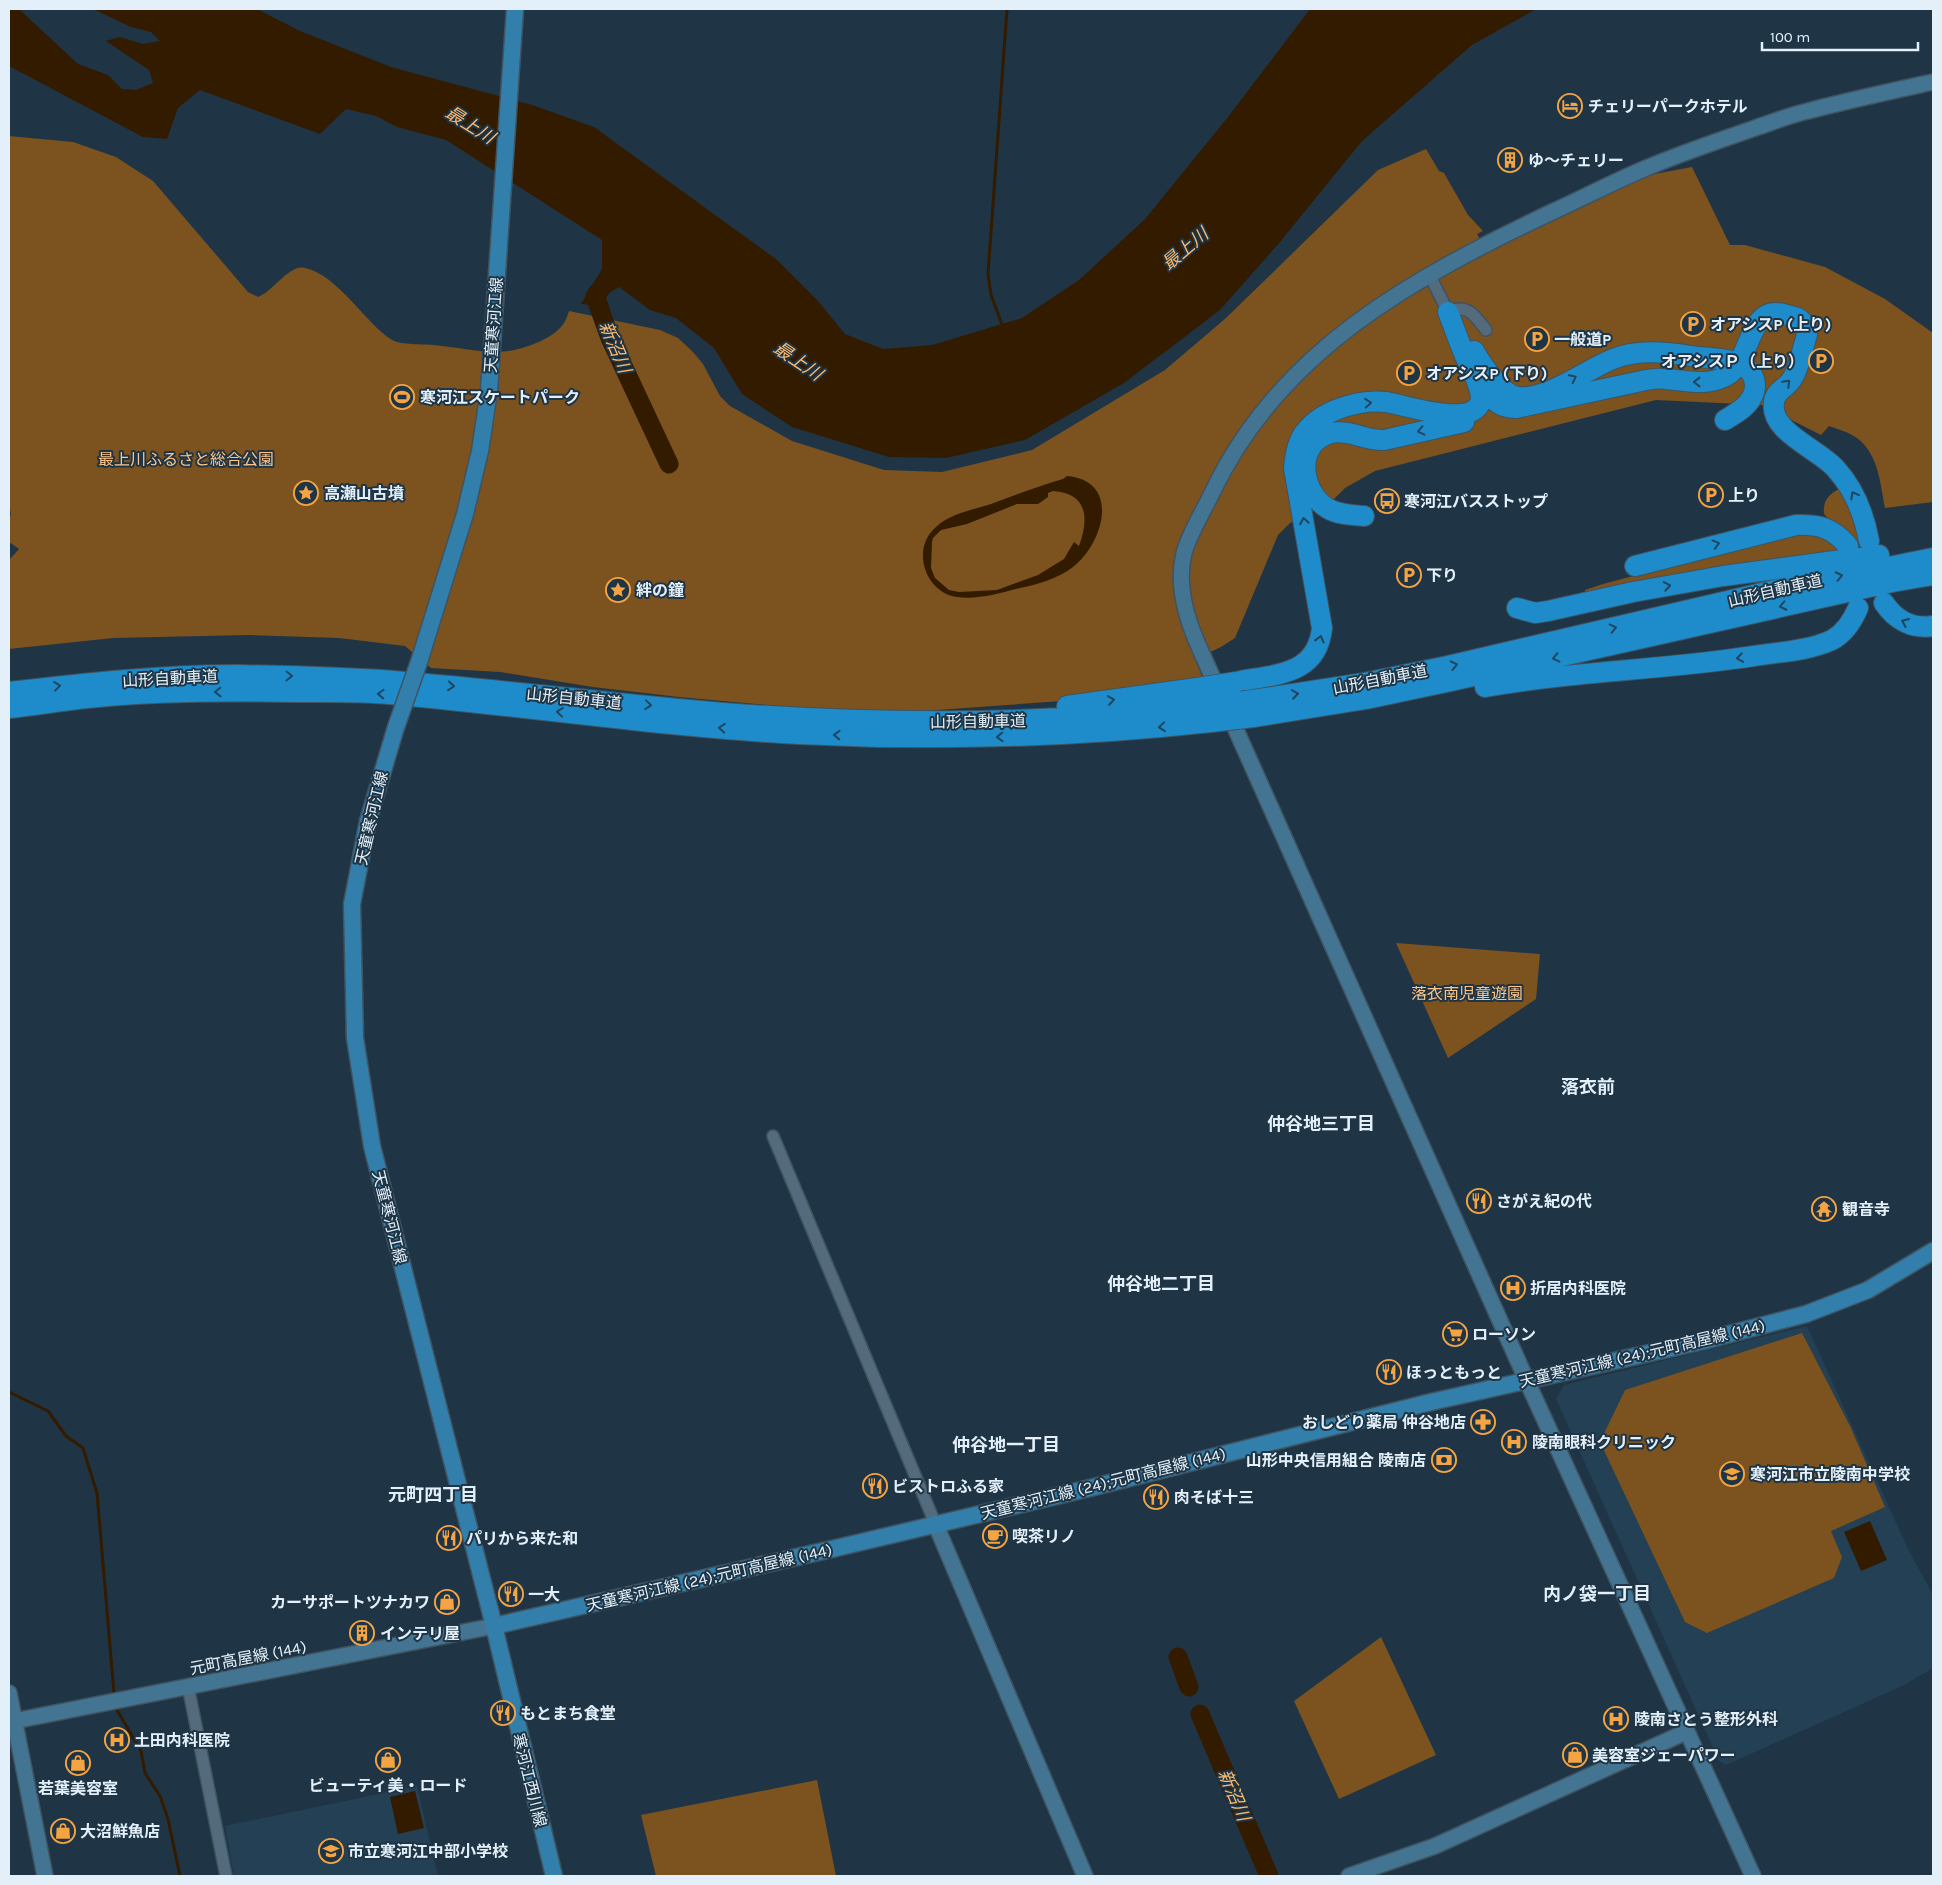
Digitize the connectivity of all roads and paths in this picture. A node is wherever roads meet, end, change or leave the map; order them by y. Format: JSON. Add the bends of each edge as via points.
{"nodes":[{"id":1,"x":515,"y":9,"type":"edge"},
{"id":2,"x":1933,"y":82,"type":"edge"},
{"id":3,"x":1429,"y":274,"type":"junction"},
{"id":4,"x":1448,"y":312,"type":"junction"},
{"id":5,"x":1486,"y":330,"type":"dead end"},
{"id":6,"x":1476,"y":354,"type":"junction"},
{"id":7,"x":1740,"y":363,"type":"junction"},
{"id":8,"x":1476,"y":377,"type":"junction"},
{"id":9,"x":1495,"y":402,"type":"junction"},
{"id":10,"x":1725,"y":420,"type":"dead end"},
{"id":11,"x":1364,"y":516,"type":"dead end"},
{"id":12,"x":1869,"y":541,"type":"dead end"},
{"id":13,"x":1848,"y":546,"type":"dead end"},
{"id":14,"x":1933,"y":547,"type":"edge"},
{"id":15,"x":1933,"y":558,"type":"edge"},
{"id":16,"x":1635,"y":566,"type":"dead end"},
{"id":17,"x":1933,"y":575,"type":"edge"},
{"id":18,"x":1884,"y":603,"type":"dead end"},
{"id":19,"x":1517,"y":608,"type":"dead end"},
{"id":20,"x":1858,"y":608,"type":"dead end"},
{"id":21,"x":1933,"y":626,"type":"edge"},
{"id":22,"x":9,"y":692,"type":"edge"},
{"id":23,"x":1204,"y":706,"type":"junction"},
{"id":24,"x":9,"y":708,"type":"edge"},
{"id":25,"x":1250,"y":709,"type":"junction"},
{"id":26,"x":767,"y":724,"type":"junction"},
{"id":27,"x":797,"y":726,"type":"junction"},
{"id":28,"x":773,"y":1136,"type":"dead end"},
{"id":29,"x":1933,"y":1251,"type":"edge"},
{"id":30,"x":1526,"y":1379,"type":"junction"},
{"id":31,"x":935,"y":1523,"type":"junction"},
{"id":32,"x":494,"y":1626,"type":"junction"},
{"id":33,"x":188,"y":1686,"type":"junction"},
{"id":34,"x":9,"y":1693,"type":"edge"},
{"id":35,"x":12,"y":1721,"type":"edge"},
{"id":36,"x":1686,"y":1732,"type":"junction"},
{"id":37,"x":44,"y":1876,"type":"edge"},
{"id":38,"x":226,"y":1876,"type":"edge"},
{"id":39,"x":554,"y":1876,"type":"edge"},
{"id":40,"x":1085,"y":1876,"type":"edge"},
{"id":41,"x":1349,"y":1876,"type":"edge"},
{"id":42,"x":1753,"y":1876,"type":"edge"}],
"edges":[{"from":1,"to":32,"type":"main road","name":"天童寒河江線","bridge":true,"via":[[486,408],[478,460],[465,514],[368,821],[352,904],[356,1038],[372,1146]]},
{"from":2,"to":3,"type":"street","via":[[1807,111],[1719,140],[1644,169]]},
{"from":3,"to":4,"type":"street"},
{"from":3,"to":30,"type":"street","via":[[1379,305],[1318,352],[1274,399],[1244,438],[1220,475],[1184,554],[1183,597],[1188,621],[1247,758]]},
{"from":4,"to":5,"type":"street","via":[[1465,309]]},
{"from":4,"to":6,"type":"highway"},
{"from":4,"to":8,"type":"highway"},
{"from":6,"to":7,"type":"highway","one_way":true,"via":[[1503,390],[1517,397],[1549,390],[1612,359],[1637,353],[1662,352]]},
{"from":6,"to":9,"type":"highway","via":[[1494,388]]},
{"from":7,"to":9,"type":"highway","one_way":true,"via":[[1727,376],[1707,382],[1646,380],[1516,408]]},
{"from":7,"to":10,"type":"highway","via":[[1753,377],[1754,392],[1743,409]]},
{"from":12,"to":7,"type":"highway","one_way":true,"via":[[1862,512],[1846,482],[1826,459],[1785,431],[1776,416],[1774,400],[1793,378],[1807,335],[1803,322],[1799,318],[1775,313],[1767,316],[1755,327]]},
{"from":8,"to":9,"type":"highway"},
{"from":23,"to":8,"type":"highway","one_way":true,"bridge":true,"via":[[1236,682],[1295,670],[1311,658],[1321,640],[1322,628],[1294,468],[1295,454],[1305,432],[1323,417],[1358,404],[1384,402],[1442,414],[1472,410],[1481,398]]},
{"from":9,"to":11,"type":"highway","one_way":true,"via":[[1489,413],[1478,419],[1384,440],[1342,432],[1322,437],[1308,451],[1305,462],[1307,484],[1312,494],[1328,509]]},
{"from":16,"to":13,"type":"highway","one_way":true,"via":[[1796,524],[1820,525],[1830,529]]},
{"from":19,"to":14,"type":"highway","one_way":true,"via":[[1535,613],[1724,576]]},
{"from":25,"to":15,"type":"highway","name":"山形自動車道","one_way":true,"via":[[1775,590]]},
{"from":17,"to":25,"type":"highway","name":"山形自動車道","one_way":true,"via":[[1366,699]]},
{"from":21,"to":18,"type":"highway","one_way":true,"via":[[1906,623]]},
{"from":20,"to":25,"type":"highway","one_way":true,"via":[[1848,628],[1821,644],[1732,660],[1526,680],[1310,715]]},
{"from":22,"to":26,"type":"highway","name":"山形自動車道","one_way":true,"via":[[164,678],[234,675],[322,677],[391,680]]},
{"from":23,"to":25,"type":"highway","name":"山形自動車道","bridge":true},
{"from":27,"to":23,"type":"highway","name":"山形自動車道","one_way":true,"via":[[1049,720]]},
{"from":23,"to":27,"type":"highway","name":"山形自動車道","one_way":true,"via":[[1155,728],[1049,736],[966,738]]},
{"from":26,"to":24,"type":"highway","name":"山形自動車道","one_way":true,"via":[[387,694],[166,693]]},
{"from":26,"to":27,"type":"highway","name":"山形自動車道"},
{"from":28,"to":31,"type":"street"},
{"from":29,"to":30,"type":"main road","name":"天童寒河江線 (24);元町高屋線 (144)","via":[[1868,1290],[1806,1314],[1702,1341]]},
{"from":30,"to":31,"type":"main road","name":"天童寒河江線 (24);元町高屋線 (144)","via":[[1090,1488]]},
{"from":30,"to":36,"type":"street"},
{"from":31,"to":32,"type":"main road","name":"天童寒河江線 (24);元町高屋線 (144)"},
{"from":31,"to":40,"type":"street"},
{"from":32,"to":33,"type":"street","name":"元町高屋線 (144)"},
{"from":32,"to":39,"type":"main road","name":"寒河江西川線"},
{"from":33,"to":35,"type":"street","name":"元町高屋線 (144)"},
{"from":33,"to":38,"type":"street"},
{"from":34,"to":35,"type":"street"},
{"from":35,"to":37,"type":"street"},
{"from":36,"to":41,"type":"street","via":[[1435,1846]]},
{"from":36,"to":42,"type":"street"}]}
